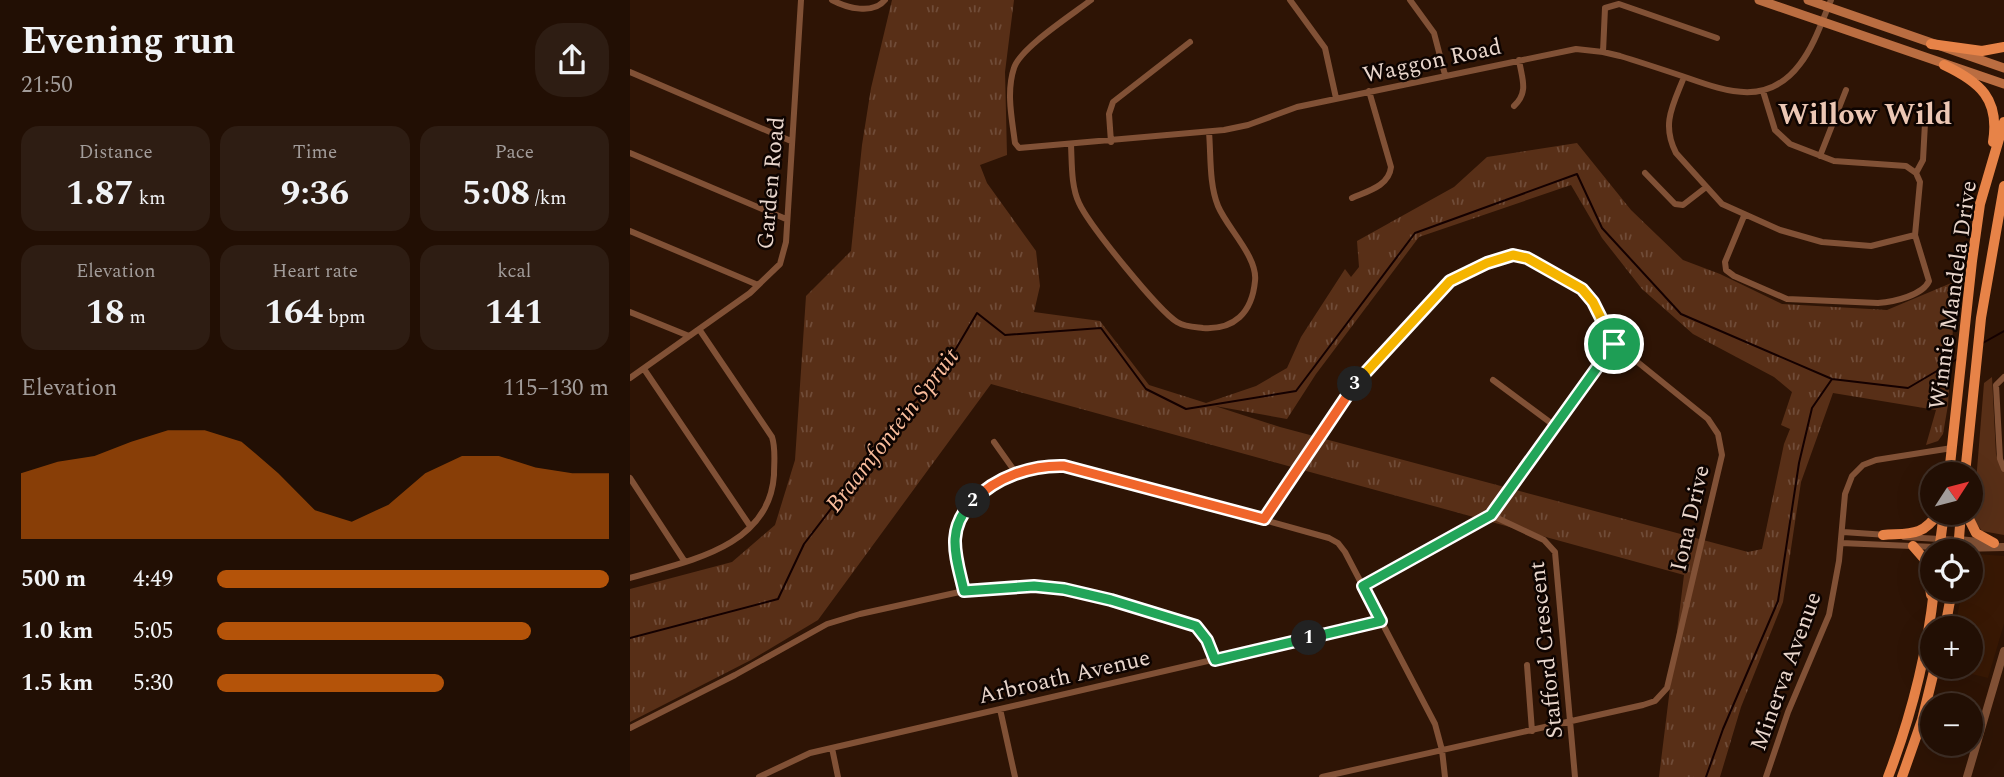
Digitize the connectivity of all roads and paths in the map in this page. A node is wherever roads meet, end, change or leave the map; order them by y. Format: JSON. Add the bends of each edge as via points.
{"nodes":[{"id":1,"x":801,"y":0,"type":"edge"},
{"id":2,"x":832,"y":0,"type":"edge"},
{"id":3,"x":1091,"y":0,"type":"edge"},
{"id":4,"x":1290,"y":0,"type":"edge"},
{"id":5,"x":1410,"y":0,"type":"edge"},
{"id":6,"x":1600,"y":0,"type":"edge"},
{"id":7,"x":1759,"y":0,"type":"edge"},
{"id":8,"x":1808,"y":0,"type":"edge"},
{"id":9,"x":880,"y":2,"type":"edge"},
{"id":10,"x":1829,"y":3,"type":"edge"},
{"id":11,"x":1605,"y":8,"type":"junction"},
{"id":12,"x":1821,"y":21,"type":"junction"},
{"id":13,"x":1717,"y":38,"type":"dead end"},
{"id":14,"x":1190,"y":42,"type":"dead end"},
{"id":15,"x":1931,"y":44,"type":"junction"},
{"id":16,"x":2004,"y":47,"type":"edge"},
{"id":17,"x":1603,"y":51,"type":"junction"},
{"id":18,"x":1519,"y":60,"type":"junction"},
{"id":19,"x":1944,"y":65,"type":"junction"},
{"id":20,"x":2004,"y":68,"type":"edge"},
{"id":21,"x":630,"y":72,"type":"edge"},
{"id":22,"x":1445,"y":75,"type":"junction"},
{"id":23,"x":1684,"y":77,"type":"junction"},
{"id":24,"x":2004,"y":84,"type":"edge"},
{"id":25,"x":1846,"y":90,"type":"dead end"},
{"id":26,"x":1369,"y":91,"type":"junction"},
{"id":27,"x":1763,"y":91,"type":"junction"},
{"id":28,"x":1336,"y":98,"type":"junction"},
{"id":29,"x":1514,"y":106,"type":"dead end"},
{"id":30,"x":2004,"y":122,"type":"edge"},
{"id":31,"x":1925,"y":123,"type":"dead end"},
{"id":32,"x":1209,"y":132,"type":"junction"},
{"id":33,"x":791,"y":141,"type":"junction"},
{"id":34,"x":1111,"y":142,"type":"junction"},
{"id":35,"x":1070,"y":145,"type":"junction"},
{"id":36,"x":630,"y":153,"type":"edge"},
{"id":37,"x":1820,"y":156,"type":"junction"},
{"id":38,"x":1989,"y":170,"type":"junction"},
{"id":39,"x":1645,"y":173,"type":"dead end"},
{"id":40,"x":1916,"y":173,"type":"junction"},
{"id":41,"x":2004,"y":186,"type":"edge"},
{"id":42,"x":1705,"y":188,"type":"junction"},
{"id":43,"x":1352,"y":198,"type":"dead end"},
{"id":44,"x":1744,"y":216,"type":"junction"},
{"id":45,"x":786,"y":219,"type":"junction"},
{"id":46,"x":630,"y":231,"type":"edge"},
{"id":47,"x":1915,"y":235,"type":"junction"},
{"id":48,"x":758,"y":285,"type":"junction"},
{"id":49,"x":630,"y":312,"type":"edge"},
{"id":50,"x":699,"y":329,"type":"junction"},
{"id":51,"x":689,"y":336,"type":"junction"},
{"id":52,"x":1614,"y":344,"type":"junction"},
{"id":53,"x":644,"y":369,"type":"junction"},
{"id":54,"x":630,"y":378,"type":"edge"},
{"id":55,"x":2003,"y":378,"type":"edge"},
{"id":56,"x":1493,"y":380,"type":"dead end"},
{"id":57,"x":2000,"y":399,"type":"edge"},
{"id":58,"x":1555,"y":426,"type":"junction"},
{"id":59,"x":994,"y":442,"type":"dead end"},
{"id":60,"x":1952,"y":448,"type":"junction"},
{"id":61,"x":1950,"y":462,"type":"edge"},
{"id":62,"x":1966,"y":462,"type":"edge"},
{"id":63,"x":2004,"y":468,"type":"edge"},
{"id":64,"x":1016,"y":473,"type":"junction"},
{"id":65,"x":630,"y":478,"type":"edge"},
{"id":66,"x":1491,"y":515,"type":"junction"},
{"id":67,"x":1264,"y":519,"type":"junction"},
{"id":68,"x":1928,"y":525,"type":"edge"},
{"id":69,"x":1972,"y":525,"type":"edge"},
{"id":70,"x":750,"y":526,"type":"junction"},
{"id":71,"x":1843,"y":532,"type":"junction"},
{"id":72,"x":1883,"y":535,"type":"junction"},
{"id":73,"x":1920,"y":542,"type":"edge"},
{"id":74,"x":1841,"y":543,"type":"junction"},
{"id":75,"x":2000,"y":544,"type":"edge"},
{"id":76,"x":1913,"y":546,"type":"junction"},
{"id":77,"x":1920,"y":546,"type":"edge"},
{"id":78,"x":685,"y":562,"type":"junction"},
{"id":79,"x":630,"y":578,"type":"edge"},
{"id":80,"x":1363,"y":586,"type":"junction"},
{"id":81,"x":964,"y":591,"type":"junction"},
{"id":82,"x":1929,"y":616,"type":"edge"},
{"id":83,"x":1381,"y":621,"type":"junction"},
{"id":84,"x":2004,"y":651,"type":"edge"},
{"id":85,"x":1215,"y":660,"type":"junction"},
{"id":86,"x":1527,"y":665,"type":"dead end"},
{"id":87,"x":1920,"y":670,"type":"edge"},
{"id":88,"x":1933,"y":679,"type":"edge"},
{"id":89,"x":1000,"y":709,"type":"junction"},
{"id":90,"x":1570,"y":722,"type":"junction"},
{"id":91,"x":630,"y":727,"type":"edge"},
{"id":92,"x":1532,"y":731,"type":"junction"},
{"id":93,"x":832,"y":748,"type":"junction"},
{"id":94,"x":1442,"y":750,"type":"junction"},
{"id":95,"x":759,"y":777,"type":"edge"},
{"id":96,"x":838,"y":777,"type":"edge"},
{"id":97,"x":1015,"y":777,"type":"edge"},
{"id":98,"x":1322,"y":777,"type":"edge"},
{"id":99,"x":1445,"y":777,"type":"edge"},
{"id":100,"x":1575,"y":777,"type":"edge"},
{"id":101,"x":1766,"y":777,"type":"edge"},
{"id":102,"x":1888,"y":777,"type":"edge"},
{"id":103,"x":1902,"y":777,"type":"edge"},
{"id":104,"x":1967,"y":777,"type":"edge"}],
"edges":[{"from":1,"to":33,"type":"street","name":"Garden Road"},
{"from":2,"to":9,"type":"street","via":[[867,9]]},
{"from":3,"to":35,"type":"street","name":"Waggon Road","via":[[1027,49],[1014,66],[1010,99],[1014,143],[1021,149]]},
{"from":4,"to":28,"type":"street","via":[[1325,48]]},
{"from":5,"to":22,"type":"street","via":[[1434,33]]},
{"from":6,"to":11,"type":"street"},
{"from":7,"to":12,"type":"main road"},
{"from":8,"to":10,"type":"main road"},
{"from":10,"to":12,"type":"street"},
{"from":10,"to":15,"type":"main road"},
{"from":11,"to":13,"type":"street","via":[[1619,4]]},
{"from":11,"to":17,"type":"street"},
{"from":12,"to":19,"type":"main road"},
{"from":12,"to":27,"type":"street","via":[[1798,66]]},
{"from":14,"to":34,"type":"street","via":[[1114,102],[1109,114]]},
{"from":15,"to":16,"type":"main road","via":[[1982,51]]},
{"from":15,"to":20,"type":"main road"},
{"from":17,"to":18,"type":"street","name":"Waggon Road","via":[[1568,50]]},
{"from":17,"to":23,"type":"street","name":"Waggon Road"},
{"from":18,"to":22,"type":"street","name":"Waggon Road"},
{"from":18,"to":29,"type":"street","via":[[1524,92]]},
{"from":19,"to":24,"type":"main road"},
{"from":19,"to":38,"type":"main road","via":[[1973,80],[1990,102],[1995,131]]},
{"from":21,"to":33,"type":"street"},
{"from":22,"to":26,"type":"street","name":"Waggon Road"},
{"from":23,"to":27,"type":"street","name":"Waggon Road","via":[[1734,93]]},
{"from":23,"to":42,"type":"street","via":[[1667,126],[1676,153]]},
{"from":25,"to":37,"type":"street"},
{"from":26,"to":28,"type":"street","name":"Waggon Road"},
{"from":26,"to":43,"type":"street","via":[[1390,174],[1379,186]]},
{"from":27,"to":37,"type":"street","via":[[1778,135]]},
{"from":28,"to":32,"type":"street","name":"Waggon Road"},
{"from":30,"to":38,"type":"main road","name":"Winnie Mandela Drive"},
{"from":31,"to":40,"type":"street","via":[[1923,160]]},
{"from":32,"to":34,"type":"street","name":"Waggon Road"},
{"from":32,"to":35,"type":"street","via":[[1217,204],[1254,270],[1253,293],[1245,311],[1216,329],[1173,320],[1128,268],[1080,205]]},
{"from":33,"to":45,"type":"street","name":"Garden Road"},
{"from":34,"to":35,"type":"street","name":"Waggon Road"},
{"from":36,"to":45,"type":"street"},
{"from":37,"to":40,"type":"street","via":[[1906,166]]},
{"from":38,"to":60,"type":"main road","name":"Winnie Mandela Drive","via":[[1972,261]]},
{"from":39,"to":42,"type":"street","via":[[1679,205]]},
{"from":40,"to":47,"type":"street","via":[[1920,182]]},
{"from":41,"to":62,"type":"main road","name":"Winnie Mandela Drive","via":[[1981,318]]},
{"from":42,"to":44,"type":"street","via":[[1721,205]]},
{"from":44,"to":47,"type":"street","via":[[1829,243],[1875,246]]},
{"from":44,"to":47,"type":"street","via":[[1726,270],[1787,299],[1885,303],[1920,291],[1929,278]]},
{"from":45,"to":48,"type":"street","name":"Garden Road","via":[[783,258]]},
{"from":46,"to":48,"type":"street"},
{"from":48,"to":50,"type":"street","name":"Garden Road"},
{"from":49,"to":51,"type":"street"},
{"from":50,"to":51,"type":"street","name":"Garden Road"},
{"from":50,"to":70,"type":"street","via":[[774,441],[771,495]]},
{"from":51,"to":53,"type":"street","name":"Garden Road"},
{"from":52,"to":58,"type":"street"},
{"from":52,"to":67,"type":"street","name":"Iona Drive","via":[[1582,289],[1527,258],[1513,255],[1456,276],[1357,382]]},
{"from":52,"to":90,"type":"street","name":"Iona Drive","via":[[1708,419],[1718,433],[1722,455],[1666,690],[1655,701]]},
{"from":53,"to":54,"type":"street","name":"Garden Road"},
{"from":53,"to":70,"type":"street"},
{"from":55,"to":57,"type":"street","via":[[1996,383]]},
{"from":56,"to":58,"type":"street"},
{"from":57,"to":63,"type":"street"},
{"from":58,"to":66,"type":"street"},
{"from":59,"to":64,"type":"street"},
{"from":60,"to":61,"type":"main road","name":"Winnie Mandela Drive"},
{"from":60,"to":71,"type":"street","name":"Minerva Avenue","via":[[1876,460],[1857,470],[1846,486]]},
{"from":64,"to":67,"type":"street","via":[[1053,466],[1077,468]]},
{"from":64,"to":81,"type":"street","via":[[977,496],[958,520],[954,544]]},
{"from":65,"to":78,"type":"street"},
{"from":66,"to":80,"type":"street"},
{"from":66,"to":90,"type":"street","name":"Stafford Crescent","via":[[1545,540],[1555,552]]},
{"from":67,"to":80,"type":"street","via":[[1334,540]]},
{"from":68,"to":72,"type":"main road","via":[[1915,533]]},
{"from":69,"to":75,"type":"main road","via":[[1976,533]]},
{"from":70,"to":78,"type":"street","via":[[724,547]]},
{"from":71,"to":72,"type":"street"},
{"from":71,"to":74,"type":"street","name":"Minerva Avenue"},
{"from":72,"to":73,"type":"street"},
{"from":74,"to":76,"type":"street"},
{"from":74,"to":101,"type":"street","name":"Minerva Avenue","via":[[1829,615]]},
{"from":76,"to":77,"type":"street"},
{"from":76,"to":82,"type":"main road","via":[[1927,562]]},
{"from":78,"to":79,"type":"street"},
{"from":80,"to":83,"type":"street"},
{"from":81,"to":85,"type":"street","via":[[1034,586],[1111,600],[1196,626]]},
{"from":81,"to":91,"type":"street","via":[[827,624]]},
{"from":83,"to":85,"type":"street","name":"Arbroath Avenue"},
{"from":83,"to":94,"type":"street","via":[[1436,724]]},
{"from":84,"to":104,"type":"street"},
{"from":85,"to":89,"type":"street","name":"Arbroath Avenue"},
{"from":86,"to":92,"type":"street"},
{"from":87,"to":102,"type":"main road"},
{"from":88,"to":103,"type":"main road"},
{"from":89,"to":93,"type":"street","name":"Arbroath Avenue"},
{"from":89,"to":97,"type":"street"},
{"from":90,"to":92,"type":"street","name":"Iona Drive"},
{"from":90,"to":100,"type":"street","name":"Stafford Crescent"},
{"from":92,"to":94,"type":"street","name":"Iona Drive"},
{"from":93,"to":95,"type":"street","name":"Arbroath Avenue","via":[[802,756]]},
{"from":93,"to":96,"type":"street"},
{"from":94,"to":98,"type":"street","name":"Iona Drive"},
{"from":94,"to":99,"type":"street"}]}
